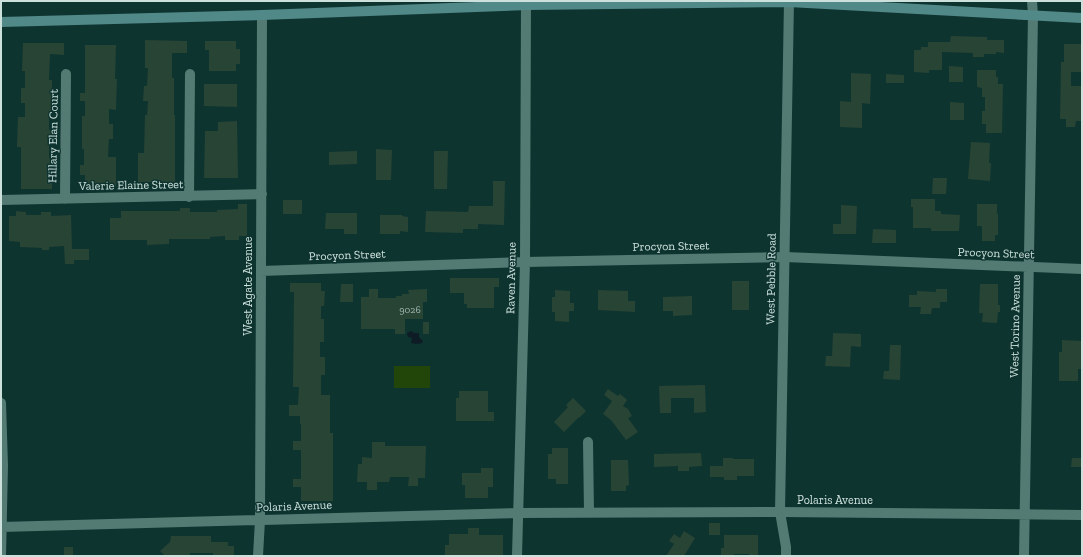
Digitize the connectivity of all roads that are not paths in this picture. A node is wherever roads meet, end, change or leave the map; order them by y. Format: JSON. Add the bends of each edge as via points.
{"nodes":[{"id":1,"x":789,"y":1,"type":"edge"},
{"id":2,"x":1032,"y":1,"type":"edge"},
{"id":3,"x":526,"y":3,"type":"edge"},
{"id":4,"x":262,"y":15,"type":"junction"},
{"id":5,"x":1033,"y":15,"type":"junction"},
{"id":6,"x":1082,"y":18,"type":"edge"},
{"id":7,"x":1,"y":22,"type":"edge"},
{"id":8,"x":66,"y":74,"type":"dead end"},
{"id":9,"x":190,"y":74,"type":"dead end"},
{"id":10,"x":262,"y":194,"type":"junction"},
{"id":11,"x":189,"y":196,"type":"junction"},
{"id":12,"x":65,"y":199,"type":"junction"},
{"id":13,"x":1,"y":200,"type":"edge"},
{"id":14,"x":785,"y":257,"type":"junction"},
{"id":15,"x":525,"y":262,"type":"junction"},
{"id":16,"x":1029,"y":267,"type":"junction"},
{"id":17,"x":1082,"y":269,"type":"edge"},
{"id":18,"x":261,"y":271,"type":"junction"},
{"id":19,"x":1,"y":403,"type":"edge"},
{"id":20,"x":588,"y":442,"type":"dead end"},
{"id":21,"x":589,"y":512,"type":"junction"},
{"id":22,"x":780,"y":512,"type":"junction"},
{"id":23,"x":518,"y":513,"type":"junction"},
{"id":24,"x":1025,"y":514,"type":"junction"},
{"id":25,"x":1082,"y":516,"type":"edge"},
{"id":26,"x":260,"y":520,"type":"junction"},
{"id":27,"x":1,"y":527,"type":"edge"},
{"id":28,"x":1,"y":556,"type":"edge"},
{"id":29,"x":258,"y":556,"type":"edge"},
{"id":30,"x":517,"y":556,"type":"edge"},
{"id":31,"x":786,"y":556,"type":"edge"},
{"id":32,"x":1024,"y":556,"type":"edge"}],
"edges":[{"from":1,"to":3,"type":"main road"},
{"from":1,"to":5,"type":"main road"},
{"from":1,"to":14,"type":"street","name":"West Pebble Road"},
{"from":2,"to":5,"type":"street","name":"West Torino Avenue"},
{"from":3,"to":4,"type":"main road"},
{"from":3,"to":15,"type":"street","name":"Raven Avenue"},
{"from":4,"to":7,"type":"main road"},
{"from":4,"to":10,"type":"street","name":"West Agate Avenue"},
{"from":5,"to":6,"type":"main road"},
{"from":5,"to":16,"type":"street","name":"West Torino Avenue"},
{"from":8,"to":12,"type":"street","name":"Hillary Elan Court"},
{"from":9,"to":11,"type":"street"},
{"from":10,"to":11,"type":"street","name":"Valerie Elaine Street"},
{"from":10,"to":18,"type":"street","name":"West Agate Avenue"},
{"from":11,"to":12,"type":"street","name":"Valerie Elaine Street"},
{"from":12,"to":13,"type":"street","name":"Valerie Elaine Street"},
{"from":14,"to":15,"type":"street","name":"Procyon Street"},
{"from":14,"to":16,"type":"street","name":"Procyon Street"},
{"from":14,"to":22,"type":"street","name":"West Pebble Road"},
{"from":15,"to":18,"type":"street","name":"Procyon Street"},
{"from":15,"to":23,"type":"street","name":"Raven Avenue"},
{"from":16,"to":17,"type":"street","name":"Procyon Street"},
{"from":16,"to":24,"type":"street","name":"West Torino Avenue"},
{"from":18,"to":26,"type":"street","name":"West Agate Avenue"},
{"from":19,"to":27,"type":"street"},
{"from":20,"to":21,"type":"street"},
{"from":21,"to":22,"type":"street","name":"Polaris Avenue"},
{"from":21,"to":23,"type":"street","name":"Polaris Avenue"},
{"from":22,"to":24,"type":"street","name":"Polaris Avenue"},
{"from":22,"to":31,"type":"street","name":"West Pebble Road"},
{"from":23,"to":26,"type":"street","name":"Polaris Avenue"},
{"from":23,"to":30,"type":"street","name":"Raven Avenue"},
{"from":24,"to":25,"type":"street","name":"Polaris Avenue"},
{"from":24,"to":32,"type":"street","name":"West Torino Avenue"},
{"from":26,"to":27,"type":"street","name":"Polaris Avenue"},
{"from":26,"to":29,"type":"street","name":"West Agate Avenue"},
{"from":27,"to":28,"type":"street"}]}
